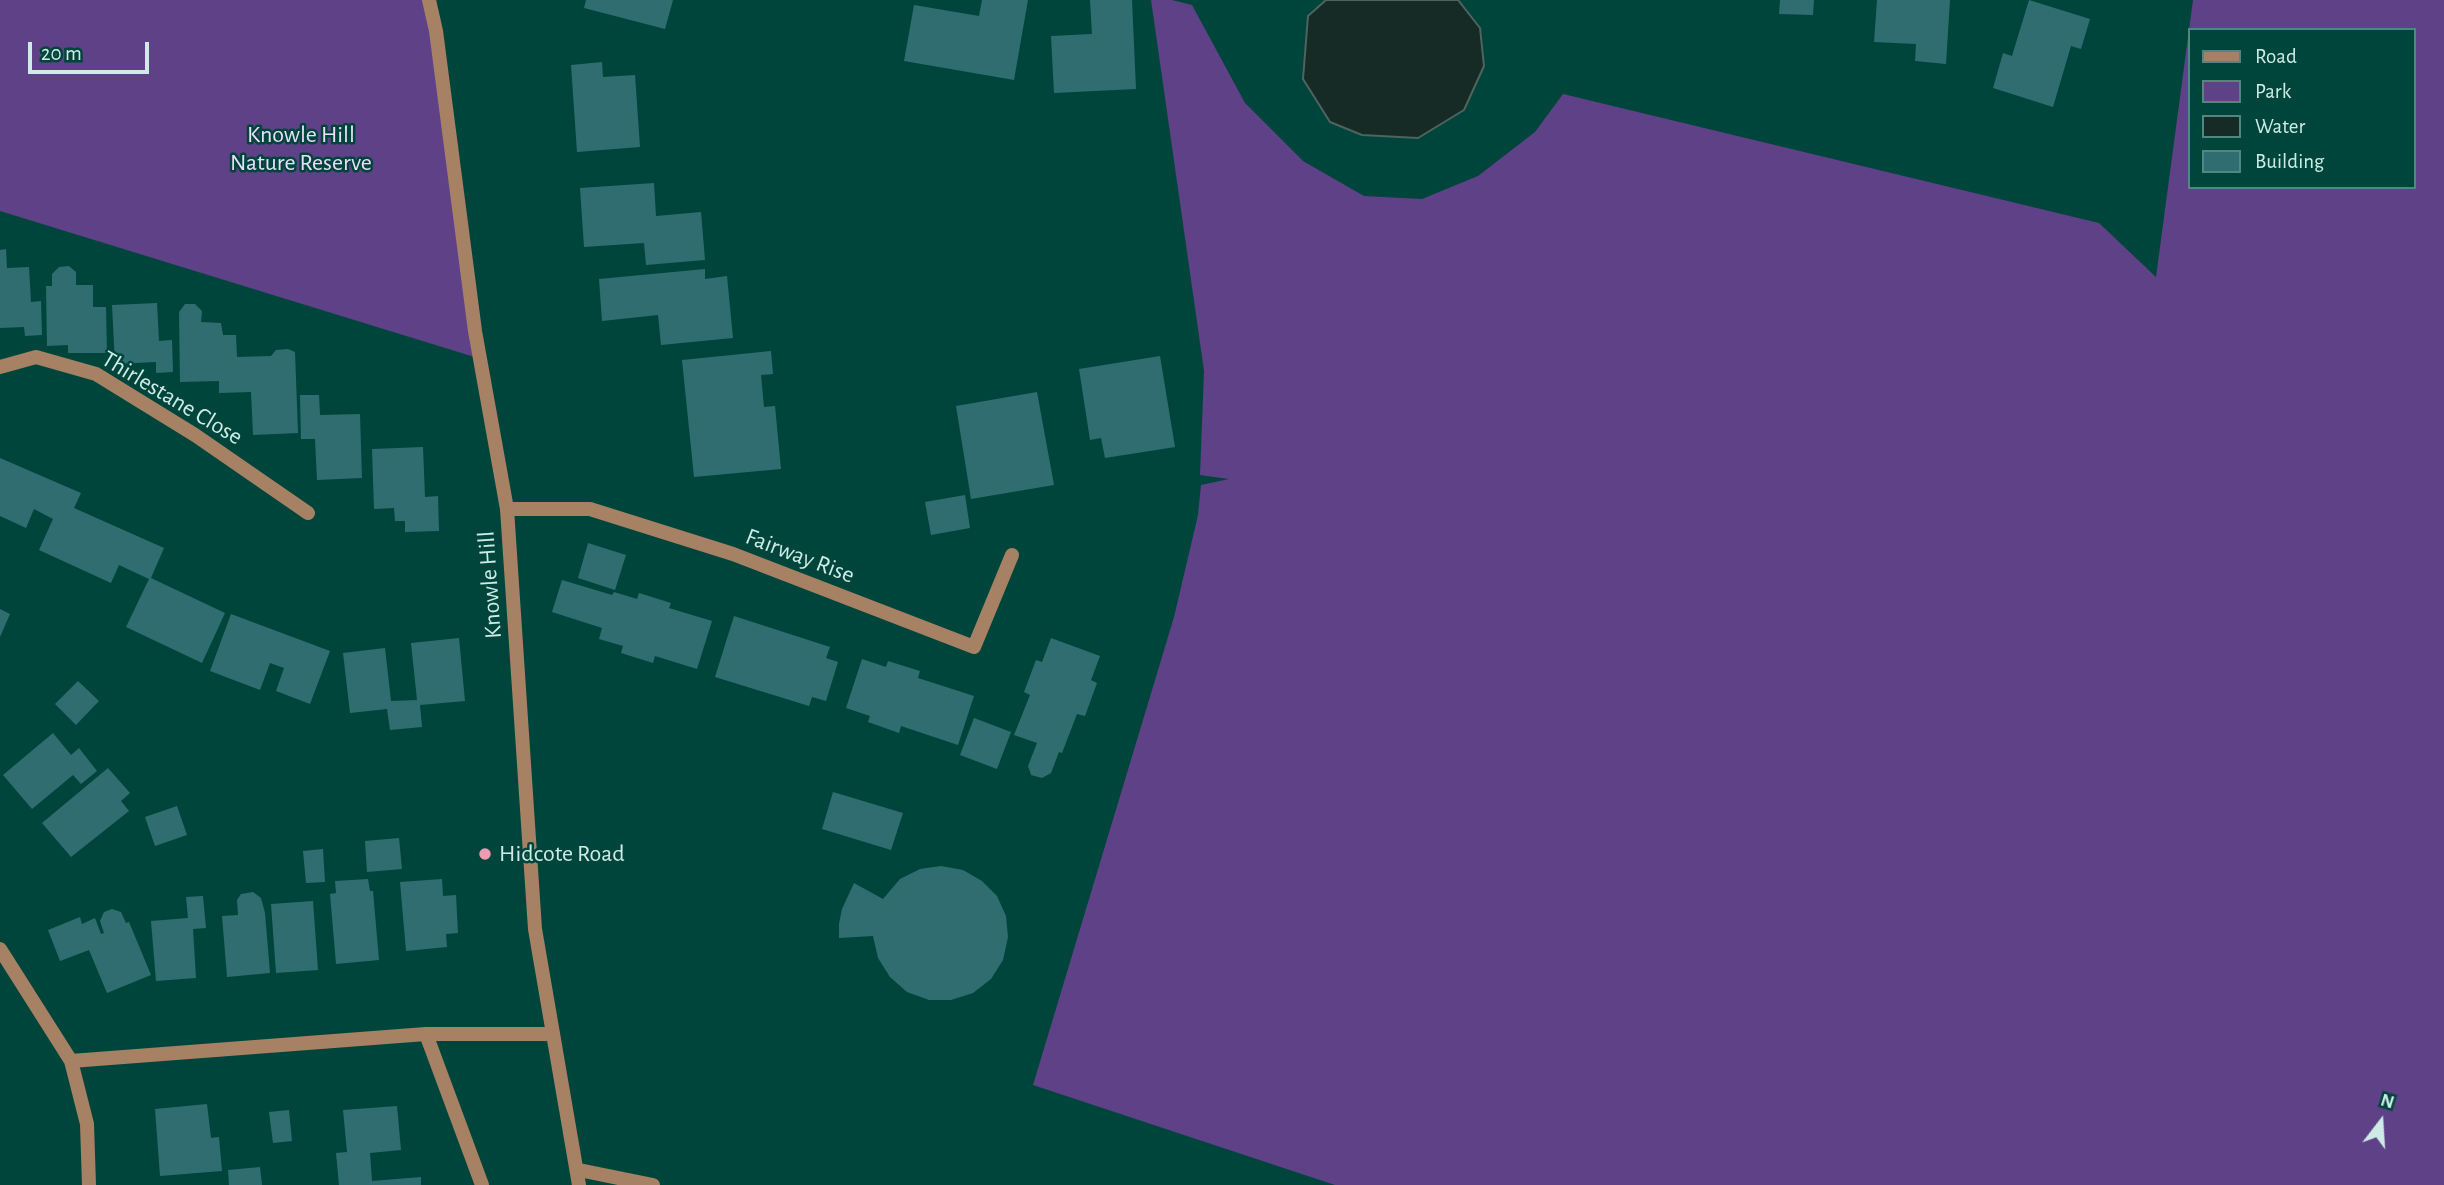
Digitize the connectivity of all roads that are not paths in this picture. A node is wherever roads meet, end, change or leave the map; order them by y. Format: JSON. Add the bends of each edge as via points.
{"nodes":[{"id":1,"x":429,"y":0,"type":"edge"},
{"id":2,"x":0,"y":367,"type":"edge"},
{"id":3,"x":507,"y":509,"type":"junction"},
{"id":4,"x":308,"y":513,"type":"dead end"},
{"id":5,"x":1012,"y":555,"type":"dead end"},
{"id":6,"x":0,"y":949,"type":"edge"},
{"id":7,"x":425,"y":1034,"type":"junction"},
{"id":8,"x":554,"y":1034,"type":"junction"},
{"id":9,"x":71,"y":1061,"type":"junction"},
{"id":10,"x":579,"y":1177,"type":"edge"},
{"id":11,"x":89,"y":1185,"type":"edge"},
{"id":12,"x":482,"y":1185,"type":"edge"},
{"id":13,"x":653,"y":1185,"type":"edge"}],
"edges":[{"from":1,"to":3,"type":"street","name":"Knowle Hill","via":[[475,331]]},
{"from":2,"to":4,"type":"street","name":"Thirlestane Close","via":[[36,358],[96,374]]},
{"from":3,"to":5,"type":"street","name":"Fairway Rise","via":[[590,509],[733,554],[974,647]]},
{"from":3,"to":8,"type":"street","name":"Knowle Hill","via":[[535,929]]},
{"from":6,"to":9,"type":"street"},
{"from":7,"to":8,"type":"street"},
{"from":7,"to":9,"type":"street"},
{"from":7,"to":12,"type":"street"},
{"from":8,"to":10,"type":"street","name":"Knowle Hill"},
{"from":9,"to":11,"type":"street","via":[[87,1124]]},
{"from":10,"to":13,"type":"street"}]}
